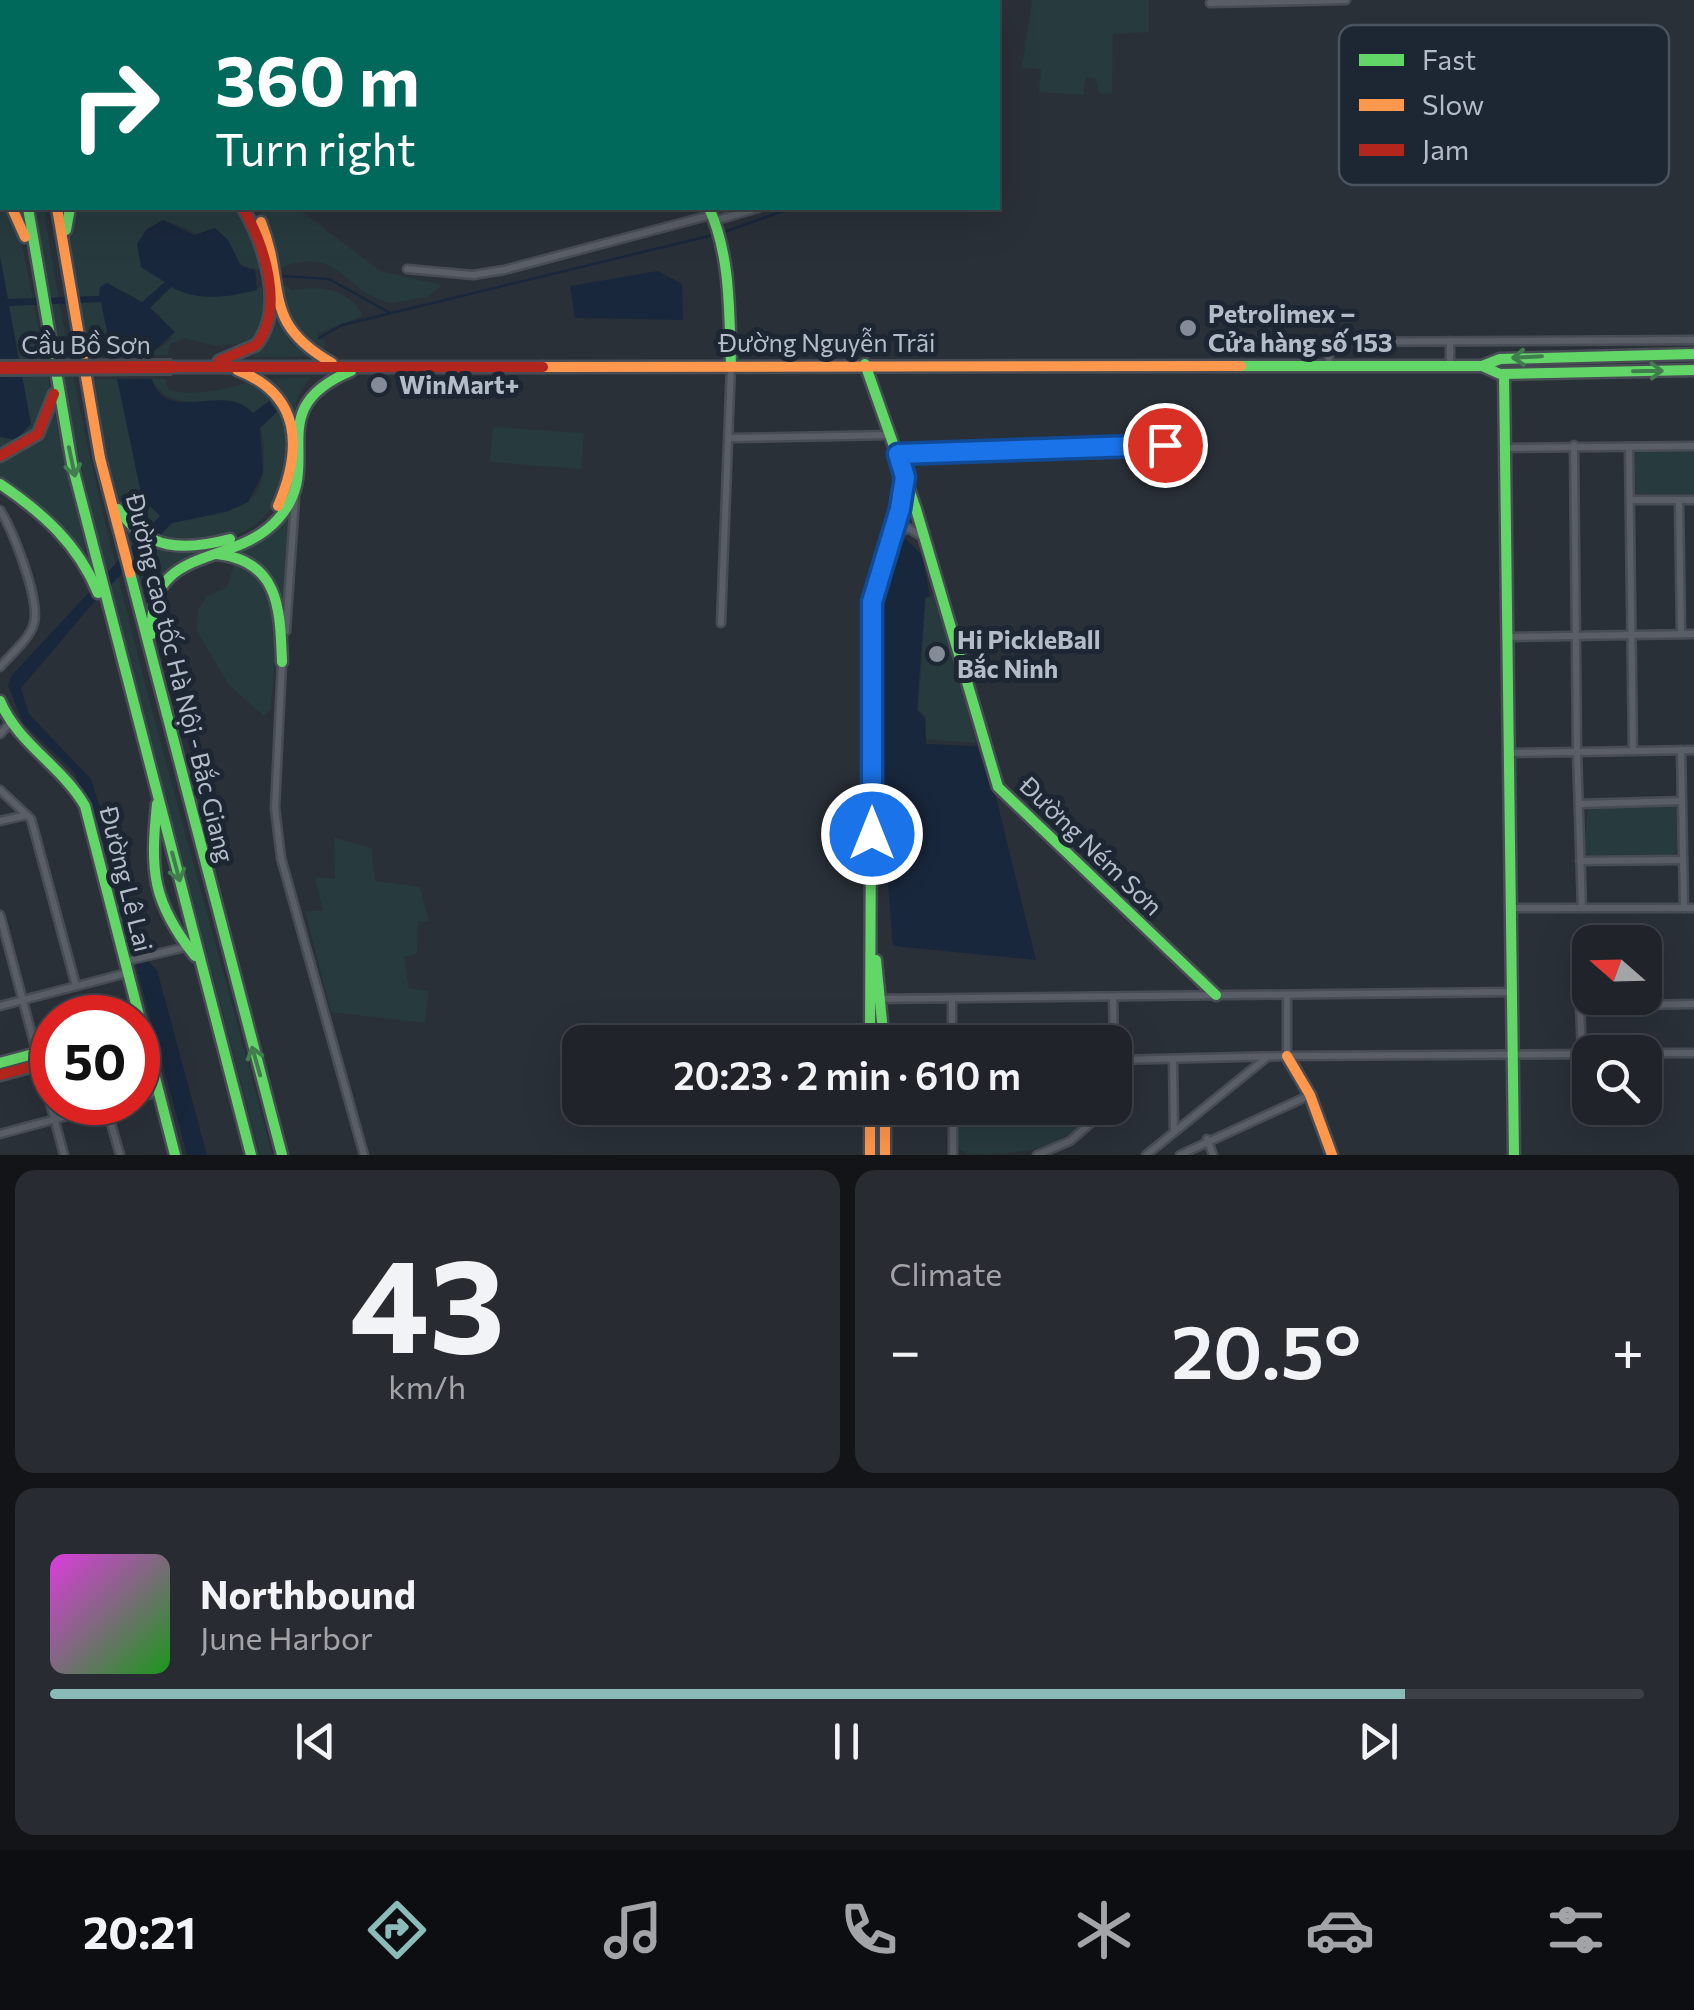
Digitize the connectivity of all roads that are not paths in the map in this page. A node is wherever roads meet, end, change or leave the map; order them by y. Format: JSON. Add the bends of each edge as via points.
{"nodes":[{"id":1,"x":1346,"y":0,"type":"edge"},
{"id":2,"x":1210,"y":3,"type":"dead end"},
{"id":3,"x":13,"y":210,"type":"edge"},
{"id":4,"x":28,"y":210,"type":"edge"},
{"id":5,"x":57,"y":210,"type":"edge"},
{"id":6,"x":70,"y":210,"type":"edge"},
{"id":7,"x":244,"y":210,"type":"edge"},
{"id":8,"x":253,"y":210,"type":"edge"},
{"id":9,"x":749,"y":210,"type":"edge"},
{"id":10,"x":713,"y":218,"type":"edge"},
{"id":11,"x":407,"y":268,"type":"dead end"},
{"id":12,"x":43,"y":318,"type":"junction"},
{"id":13,"x":74,"y":327,"type":"junction"},
{"id":14,"x":1694,"y":340,"type":"edge"},
{"id":15,"x":1238,"y":341,"type":"dead end"},
{"id":16,"x":1561,"y":341,"type":"junction"},
{"id":17,"x":1329,"y":342,"type":"junction"},
{"id":18,"x":1450,"y":342,"type":"junction"},
{"id":19,"x":1660,"y":347,"type":"junction"},
{"id":20,"x":1694,"y":354,"type":"edge"},
{"id":21,"x":1562,"y":356,"type":"junction"},
{"id":22,"x":865,"y":364,"type":"junction"},
{"id":23,"x":731,"y":365,"type":"junction"},
{"id":24,"x":53,"y":366,"type":"junction"},
{"id":25,"x":172,"y":366,"type":"joint"},
{"id":26,"x":203,"y":366,"type":"junction"},
{"id":27,"x":226,"y":366,"type":"junction"},
{"id":28,"x":339,"y":366,"type":"junction"},
{"id":29,"x":367,"y":366,"type":"junction"},
{"id":30,"x":1329,"y":366,"type":"junction"},
{"id":31,"x":1450,"y":366,"type":"junction"},
{"id":32,"x":1482,"y":366,"type":"junction"},
{"id":33,"x":0,"y":368,"type":"edge"},
{"id":34,"x":1694,"y":370,"type":"edge"},
{"id":35,"x":1504,"y":374,"type":"junction"},
{"id":36,"x":85,"y":382,"type":"junction"},
{"id":37,"x":892,"y":435,"type":"junction"},
{"id":38,"x":731,"y":438,"type":"junction"},
{"id":39,"x":1165,"y":445,"type":"dead end"},
{"id":40,"x":1574,"y":445,"type":"junction"},
{"id":41,"x":1694,"y":446,"type":"edge"},
{"id":42,"x":1629,"y":447,"type":"junction"},
{"id":43,"x":1505,"y":448,"type":"junction"},
{"id":44,"x":898,"y":454,"type":"junction"},
{"id":45,"x":0,"y":456,"type":"edge"},
{"id":46,"x":905,"y":477,"type":"junction"},
{"id":47,"x":0,"y":484,"type":"edge"},
{"id":48,"x":296,"y":488,"type":"junction"},
{"id":49,"x":1630,"y":500,"type":"junction"},
{"id":50,"x":1679,"y":500,"type":"junction"},
{"id":51,"x":1694,"y":500,"type":"edge"},
{"id":52,"x":0,"y":510,"type":"edge"},
{"id":53,"x":923,"y":537,"type":"junction"},
{"id":54,"x":892,"y":538,"type":"junction"},
{"id":55,"x":210,"y":554,"type":"junction"},
{"id":56,"x":720,"y":623,"type":"dead end"},
{"id":57,"x":1681,"y":634,"type":"junction"},
{"id":58,"x":1694,"y":634,"type":"edge"},
{"id":59,"x":1632,"y":636,"type":"junction"},
{"id":60,"x":1507,"y":637,"type":"junction"},
{"id":61,"x":1576,"y":637,"type":"junction"},
{"id":62,"x":282,"y":662,"type":"junction"},
{"id":63,"x":0,"y":668,"type":"edge"},
{"id":64,"x":0,"y":701,"type":"edge"},
{"id":65,"x":4,"y":725,"type":"edge"},
{"id":66,"x":142,"y":738,"type":"junction"},
{"id":67,"x":1680,"y":750,"type":"junction"},
{"id":68,"x":1694,"y":750,"type":"edge"},
{"id":69,"x":1633,"y":751,"type":"junction"},
{"id":70,"x":1577,"y":752,"type":"junction"},
{"id":71,"x":1508,"y":753,"type":"junction"},
{"id":72,"x":0,"y":790,"type":"edge"},
{"id":73,"x":158,"y":797,"type":"junction"},
{"id":74,"x":1682,"y":801,"type":"junction"},
{"id":75,"x":1578,"y":804,"type":"junction"},
{"id":76,"x":28,"y":814,"type":"junction"},
{"id":77,"x":193,"y":817,"type":"junction"},
{"id":78,"x":0,"y":821,"type":"edge"},
{"id":79,"x":1683,"y":860,"type":"junction"},
{"id":80,"x":1580,"y":862,"type":"junction"},
{"id":81,"x":1511,"y":908,"type":"junction"},
{"id":82,"x":1582,"y":908,"type":"junction"},
{"id":83,"x":1684,"y":908,"type":"junction"},
{"id":84,"x":1694,"y":908,"type":"edge"},
{"id":85,"x":0,"y":915,"type":"edge"},
{"id":86,"x":188,"y":946,"type":"junction"},
{"id":87,"x":200,"y":962,"type":"junction"},
{"id":88,"x":126,"y":968,"type":"junction"},
{"id":89,"x":76,"y":986,"type":"junction"},
{"id":90,"x":1512,"y":992,"type":"junction"},
{"id":91,"x":132,"y":995,"type":"edge"},
{"id":92,"x":1216,"y":995,"type":"junction"},
{"id":93,"x":1287,"y":995,"type":"junction"},
{"id":94,"x":1113,"y":997,"type":"junction"},
{"id":95,"x":876,"y":999,"type":"junction"},
{"id":96,"x":22,"y":1000,"type":"junction"},
{"id":97,"x":952,"y":1000,"type":"junction"},
{"id":98,"x":1694,"y":1004,"type":"edge"},
{"id":99,"x":0,"y":1006,"type":"edge"},
{"id":100,"x":30,"y":1019,"type":"edge"},
{"id":101,"x":872,"y":1025,"type":"edge"},
{"id":102,"x":881,"y":1025,"type":"edge"},
{"id":103,"x":952,"y":1025,"type":"edge"},
{"id":104,"x":1114,"y":1025,"type":"edge"},
{"id":105,"x":1584,"y":1035,"type":"edge"},
{"id":106,"x":1694,"y":1053,"type":"edge"},
{"id":107,"x":1513,"y":1054,"type":"junction"},
{"id":108,"x":1572,"y":1054,"type":"edge"},
{"id":109,"x":1662,"y":1054,"type":"edge"},
{"id":110,"x":1287,"y":1056,"type":"junction"},
{"id":111,"x":1266,"y":1058,"type":"junction"},
{"id":112,"x":30,"y":1059,"type":"edge"},
{"id":113,"x":1132,"y":1060,"type":"edge"},
{"id":114,"x":1173,"y":1060,"type":"junction"},
{"id":115,"x":30,"y":1063,"type":"edge"},
{"id":116,"x":0,"y":1064,"type":"edge"},
{"id":117,"x":0,"y":1074,"type":"edge"},
{"id":118,"x":1310,"y":1095,"type":"junction"},
{"id":119,"x":160,"y":1099,"type":"edge"},
{"id":120,"x":35,"y":1125,"type":"edge"},
{"id":121,"x":55,"y":1125,"type":"edge"},
{"id":122,"x":111,"y":1125,"type":"edge"},
{"id":123,"x":870,"y":1125,"type":"edge"},
{"id":124,"x":885,"y":1125,"type":"edge"},
{"id":125,"x":952,"y":1125,"type":"edge"},
{"id":126,"x":1089,"y":1125,"type":"edge"},
{"id":127,"x":1174,"y":1132,"type":"junction"},
{"id":128,"x":0,"y":1134,"type":"edge"},
{"id":129,"x":1206,"y":1139,"type":"dead end"},
{"id":130,"x":64,"y":1155,"type":"edge"},
{"id":131,"x":120,"y":1155,"type":"edge"},
{"id":132,"x":175,"y":1155,"type":"edge"},
{"id":133,"x":250,"y":1155,"type":"edge"},
{"id":134,"x":282,"y":1155,"type":"edge"},
{"id":135,"x":364,"y":1155,"type":"edge"},
{"id":136,"x":870,"y":1155,"type":"edge"},
{"id":137,"x":886,"y":1155,"type":"edge"},
{"id":138,"x":953,"y":1155,"type":"edge"},
{"id":139,"x":1037,"y":1155,"type":"edge"},
{"id":140,"x":1146,"y":1155,"type":"edge"},
{"id":141,"x":1180,"y":1155,"type":"edge"},
{"id":142,"x":1213,"y":1155,"type":"edge"},
{"id":143,"x":1332,"y":1155,"type":"edge"},
{"id":144,"x":1514,"y":1155,"type":"edge"}],
"edges":[{"from":1,"to":2,"type":"street"},
{"from":3,"to":12,"type":"main road"},
{"from":4,"to":12,"type":"main road","name":"Đường cao tốc Hà Nội - Bắc Giang"},
{"from":5,"to":13,"type":"main road","name":"Đường cao tốc Hà Nội - Bắc Giang"},
{"from":6,"to":13,"type":"main road"},
{"from":7,"to":26,"type":"main road","via":[[263,251],[267,328],[252,349]]},
{"from":8,"to":28,"type":"main road","via":[[270,240],[287,333]]},
{"from":9,"to":10,"type":"street"},
{"from":10,"to":11,"type":"street","via":[[504,270],[473,275]]},
{"from":10,"to":23,"type":"main road"},
{"from":12,"to":24,"type":"main road","name":"Đường cao tốc Hà Nội - Bắc Giang"},
{"from":13,"to":36,"type":"main road","name":"Đường cao tốc Hà Nội - Bắc Giang"},
{"from":14,"to":19,"type":"street"},
{"from":15,"to":17,"type":"street"},
{"from":16,"to":18,"type":"street"},
{"from":16,"to":19,"type":"street"},
{"from":16,"to":21,"type":"street"},
{"from":17,"to":18,"type":"street"},
{"from":17,"to":30,"type":"street"},
{"from":18,"to":31,"type":"street"},
{"from":19,"to":20,"type":"main road","name":"Đường Nguyễn Trãi"},
{"from":19,"to":21,"type":"main road","name":"Đường Nguyễn Trãi"},
{"from":21,"to":32,"type":"main road","name":"Đường Nguyễn Trãi","one_way":true,"via":[[1500,358]]},
{"from":22,"to":23,"type":"main road","name":"Đường Nguyễn Trãi"},
{"from":22,"to":30,"type":"main road","name":"Đường Nguyễn Trãi"},
{"from":22,"to":37,"type":"main road","name":"Đường Ném Sơn"},
{"from":23,"to":29,"type":"main road","name":"Đường Nguyễn Trãi"},
{"from":23,"to":38,"type":"street"},
{"from":24,"to":45,"type":"main road","via":[[53,401],[41,432]]},
{"from":24,"to":66,"type":"main road","name":"Đường cao tốc Hà Nội - Bắc Giang","one_way":true},
{"from":25,"to":26,"type":"main road","name":"Đường Nguyễn Trãi"},
{"from":25,"to":33,"type":"main road","name":"Cầu Bồ Sơn","bridge":true},
{"from":26,"to":27,"type":"main road","name":"Đường Nguyễn Trãi"},
{"from":27,"to":28,"type":"main road","name":"Đường Nguyễn Trãi"},
{"from":27,"to":36,"type":"main road","via":[[264,381],[283,400],[290,428],[286,487],[278,507],[254,528],[181,550],[143,539],[119,512]]},
{"from":28,"to":29,"type":"main road","name":"Đường Nguyễn Trãi"},
{"from":29,"to":48,"type":"main road","via":[[324,379],[306,398]]},
{"from":30,"to":31,"type":"main road","name":"Đường Nguyễn Trãi"},
{"from":31,"to":32,"type":"main road","name":"Đường Nguyễn Trãi"},
{"from":32,"to":35,"type":"main road","name":"Đường Nguyễn Trãi"},
{"from":35,"to":34,"type":"main road","name":"Đường Nguyễn Trãi","one_way":true},
{"from":35,"to":43,"type":"main road"},
{"from":36,"to":77,"type":"main road","name":"Đường cao tốc Hà Nội - Bắc Giang"},
{"from":37,"to":38,"type":"street"},
{"from":37,"to":44,"type":"main road","name":"Đường Ném Sơn"},
{"from":38,"to":56,"type":"street"},
{"from":39,"to":44,"type":"street"},
{"from":40,"to":42,"type":"street"},
{"from":40,"to":43,"type":"street"},
{"from":40,"to":61,"type":"street"},
{"from":41,"to":42,"type":"street"},
{"from":42,"to":49,"type":"street"},
{"from":43,"to":60,"type":"main road"},
{"from":44,"to":46,"type":"main road","name":"Đường Ném Sơn"},
{"from":46,"to":53,"type":"main road","name":"Đường Ném Sơn"},
{"from":46,"to":54,"type":"main road"},
{"from":47,"to":66,"type":"main road","via":[[50,520],[92,577]]},
{"from":48,"to":55,"type":"main road","via":[[267,530]]},
{"from":48,"to":62,"type":"street"},
{"from":49,"to":50,"type":"street"},
{"from":49,"to":59,"type":"street"},
{"from":50,"to":51,"type":"street"},
{"from":50,"to":57,"type":"street"},
{"from":52,"to":63,"type":"street","via":[[14,534],[34,615],[30,631]]},
{"from":53,"to":54,"type":"street","via":[[904,528]]},
{"from":53,"to":92,"type":"main road","name":"Đường Ném Sơn","via":[[983,747],[1004,797]]},
{"from":54,"to":95,"type":"main road","via":[[872,602]]},
{"from":55,"to":62,"type":"main road","via":[[241,557],[266,575],[278,600]]},
{"from":55,"to":77,"type":"main road","via":[[170,575],[151,619]]},
{"from":57,"to":58,"type":"street"},
{"from":57,"to":59,"type":"street"},
{"from":59,"to":61,"type":"street"},
{"from":59,"to":69,"type":"street"},
{"from":60,"to":61,"type":"street"},
{"from":60,"to":71,"type":"main road"},
{"from":61,"to":70,"type":"street"},
{"from":62,"to":135,"type":"street","via":[[276,828]]},
{"from":64,"to":65,"type":"main road","name":"Đường Lê Lai"},
{"from":65,"to":88,"type":"main road","name":"Đường Lê Lai","via":[[53,760],[79,793]]},
{"from":66,"to":73,"type":"main road","name":"Đường cao tốc Hà Nội - Bắc Giang"},
{"from":67,"to":68,"type":"street"},
{"from":67,"to":69,"type":"street"},
{"from":67,"to":74,"type":"street"},
{"from":69,"to":70,"type":"street"},
{"from":70,"to":71,"type":"street"},
{"from":70,"to":75,"type":"street"},
{"from":71,"to":81,"type":"main road"},
{"from":72,"to":76,"type":"street"},
{"from":73,"to":86,"type":"main road","via":[[151,866],[163,918]]},
{"from":73,"to":87,"type":"main road","name":"Đường cao tốc Hà Nội - Bắc Giang","one_way":true},
{"from":74,"to":75,"type":"street"},
{"from":74,"to":79,"type":"street"},
{"from":75,"to":80,"type":"street"},
{"from":76,"to":78,"type":"street"},
{"from":76,"to":89,"type":"street"},
{"from":134,"to":77,"type":"main road","name":"Đường cao tốc Hà Nội - Bắc Giang","one_way":true},
{"from":79,"to":80,"type":"street"},
{"from":79,"to":83,"type":"street"},
{"from":80,"to":82,"type":"street"},
{"from":81,"to":82,"type":"street"},
{"from":81,"to":90,"type":"main road"},
{"from":82,"to":83,"type":"street"},
{"from":83,"to":84,"type":"street"},
{"from":85,"to":96,"type":"street"},
{"from":86,"to":87,"type":"main road"},
{"from":86,"to":88,"type":"street"},
{"from":87,"to":133,"type":"main road","name":"Đường cao tốc Hà Nội - Bắc Giang"},
{"from":88,"to":89,"type":"street"},
{"from":88,"to":91,"type":"main road","name":"Đường Lê Lai"},
{"from":89,"to":96,"type":"street"},
{"from":90,"to":93,"type":"street"},
{"from":90,"to":107,"type":"main road"},
{"from":92,"to":93,"type":"street"},
{"from":92,"to":94,"type":"street"},
{"from":93,"to":110,"type":"street"},
{"from":94,"to":97,"type":"street"},
{"from":94,"to":104,"type":"street"},
{"from":95,"to":97,"type":"street"},
{"from":95,"to":101,"type":"main road"},
{"from":95,"to":102,"type":"main road"},
{"from":96,"to":99,"type":"street"},
{"from":96,"to":100,"type":"street"},
{"from":97,"to":103,"type":"street"},
{"from":98,"to":105,"type":"street","via":[[1580,1006]]},
{"from":106,"to":109,"type":"street"},
{"from":107,"to":108,"type":"street"},
{"from":107,"to":110,"type":"street"},
{"from":107,"to":144,"type":"main road"},
{"from":110,"to":111,"type":"street"},
{"from":110,"to":118,"type":"main road"},
{"from":111,"to":114,"type":"street"},
{"from":111,"to":127,"type":"street"},
{"from":112,"to":116,"type":"main road"},
{"from":113,"to":114,"type":"street"},
{"from":114,"to":127,"type":"street"},
{"from":115,"to":117,"type":"main road"},
{"from":118,"to":141,"type":"street"},
{"from":118,"to":143,"type":"main road"},
{"from":119,"to":132,"type":"main road","name":"Đường Lê Lai"},
{"from":120,"to":128,"type":"street"},
{"from":121,"to":130,"type":"street"},
{"from":122,"to":131,"type":"street"},
{"from":123,"to":136,"type":"main road"},
{"from":124,"to":137,"type":"main road"},
{"from":125,"to":138,"type":"street"},
{"from":126,"to":139,"type":"street","via":[[1070,1142]]},
{"from":127,"to":140,"type":"street"},
{"from":129,"to":142,"type":"street"}]}
